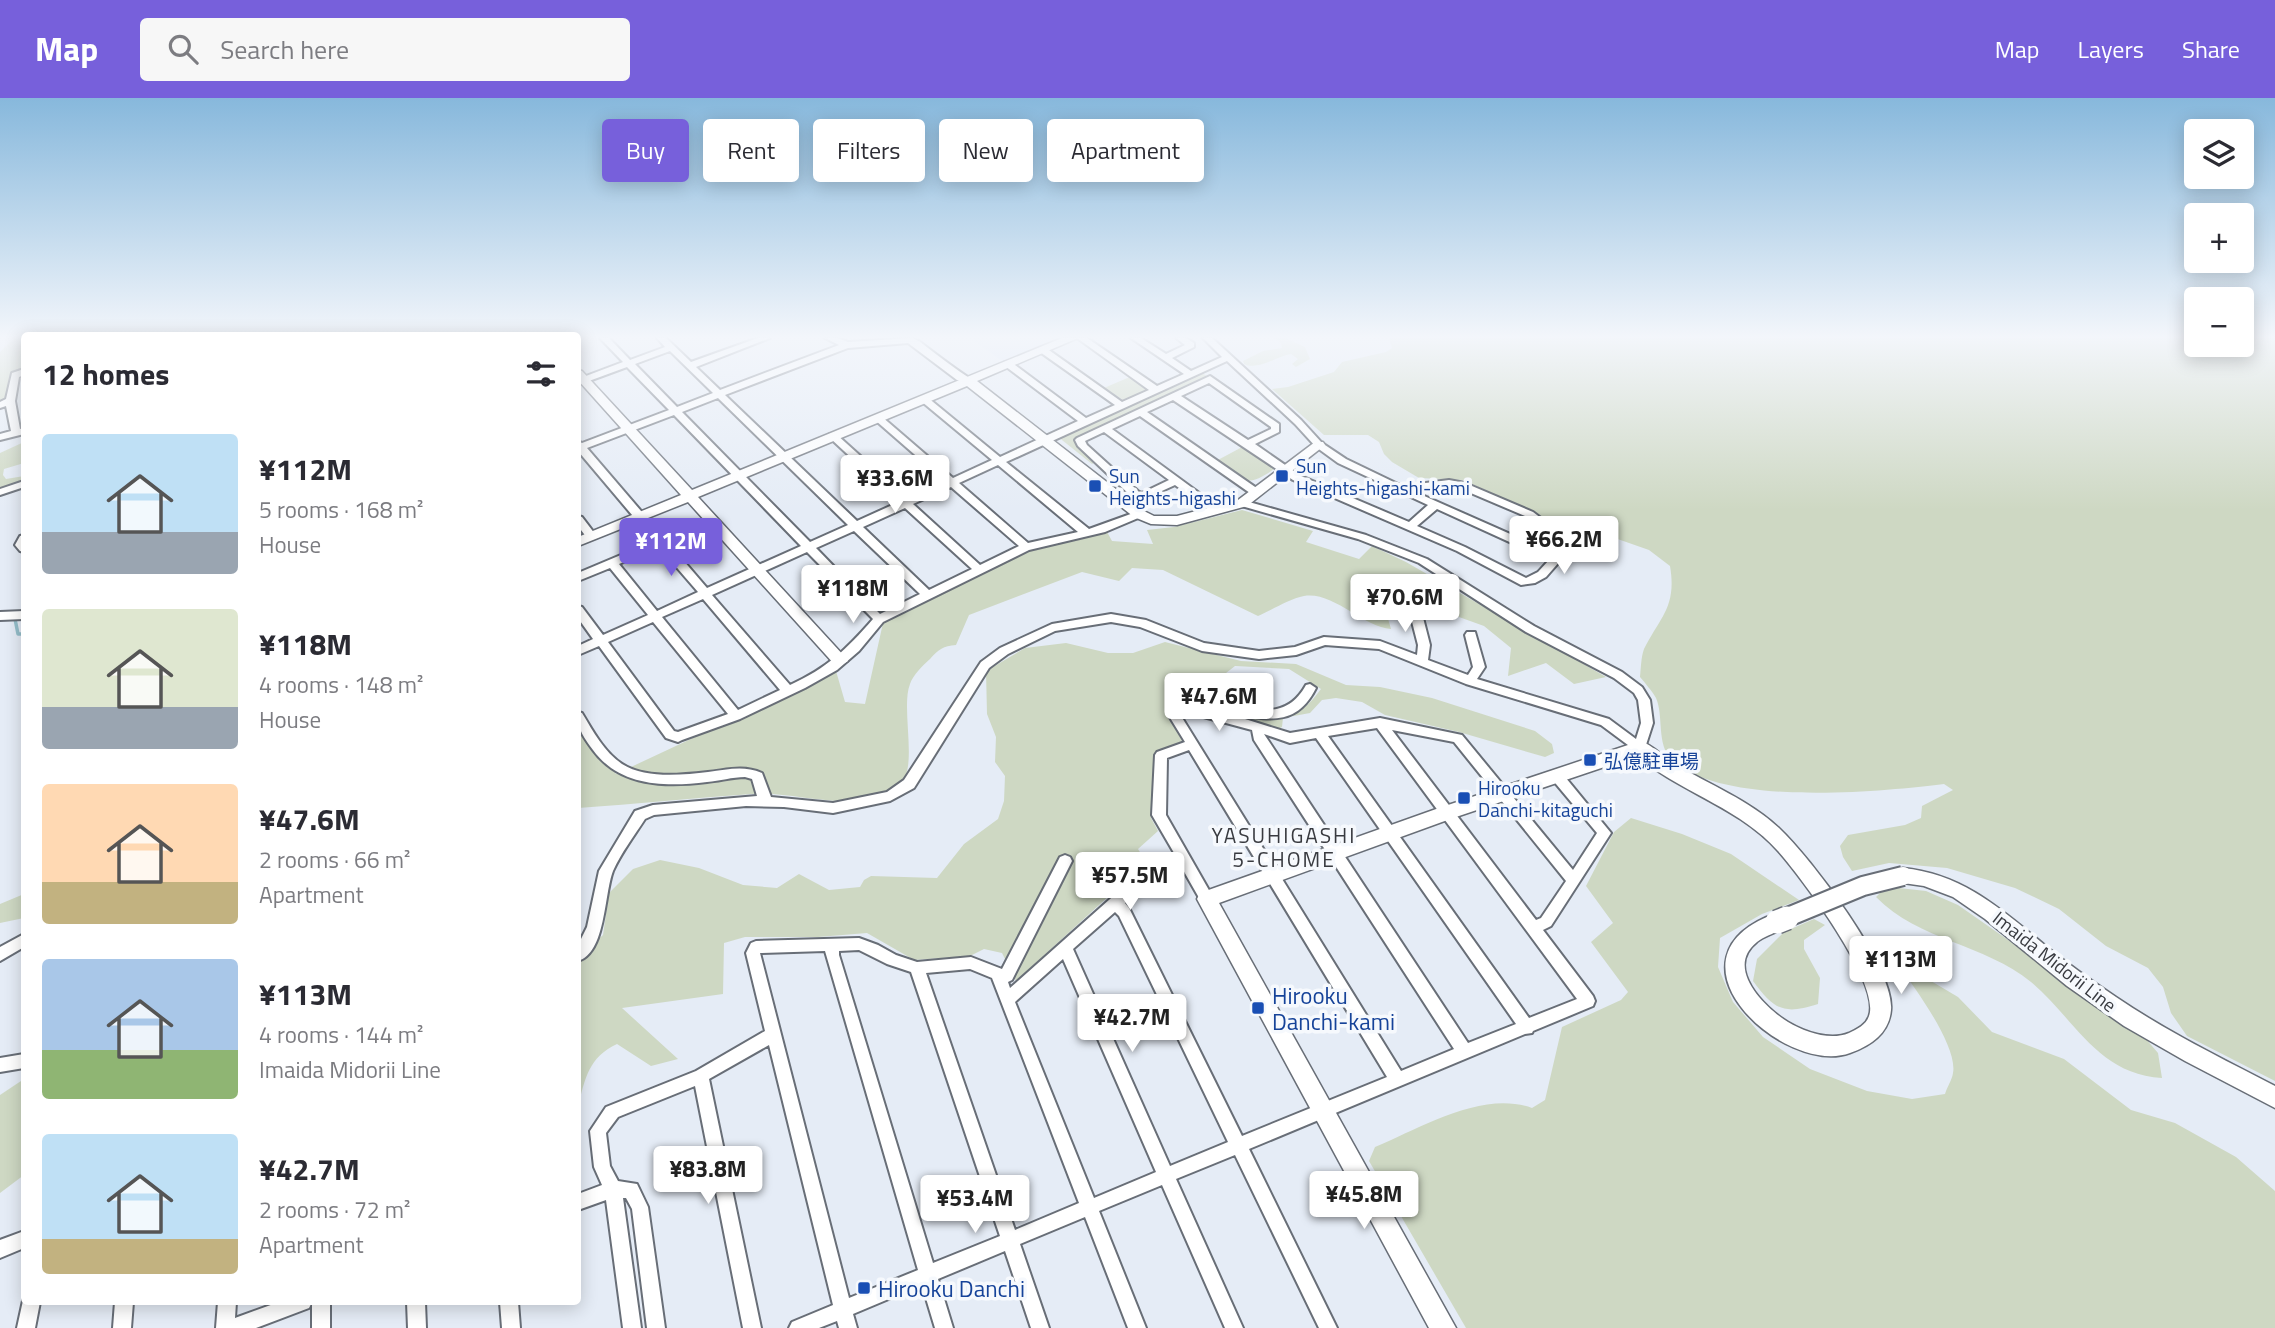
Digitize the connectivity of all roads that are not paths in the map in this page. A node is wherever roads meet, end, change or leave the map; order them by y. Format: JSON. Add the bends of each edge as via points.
{"nodes":[{"id":1,"x":596,"y":395,"type":"edge"},
{"id":2,"x":661,"y":395,"type":"edge"},
{"id":3,"x":715,"y":395,"type":"edge"},
{"id":4,"x":720,"y":395,"type":"edge"},
{"id":5,"x":933,"y":395,"type":"edge"},
{"id":6,"x":987,"y":395,"type":"edge"},
{"id":7,"x":1050,"y":395,"type":"edge"},
{"id":8,"x":1107,"y":395,"type":"edge"},
{"id":9,"x":1143,"y":395,"type":"edge"},
{"id":10,"x":1233,"y":395,"type":"edge"},
{"id":11,"x":1268,"y":395,"type":"edge"},
{"id":12,"x":1174,"y":396,"type":"joint"},
{"id":13,"x":924,"y":399,"type":"junction"},
{"id":14,"x":5,"y":403,"type":"edge"},
{"id":15,"x":1121,"y":405,"type":"junction"},
{"id":16,"x":676,"y":411,"type":"junction"},
{"id":17,"x":1141,"y":412,"type":"junction"},
{"id":18,"x":878,"y":418,"type":"junction"},
{"id":19,"x":1085,"y":422,"type":"junction"},
{"id":20,"x":1105,"y":428,"type":"junction"},
{"id":21,"x":629,"y":429,"type":"junction"},
{"id":22,"x":20,"y":432,"type":"edge"},
{"id":23,"x":833,"y":436,"type":"junction"},
{"id":24,"x":0,"y":437,"type":"edge"},
{"id":25,"x":1044,"y":440,"type":"junction"},
{"id":26,"x":1248,"y":444,"type":"junction"},
{"id":27,"x":581,"y":445,"type":"edge"},
{"id":28,"x":1319,"y":445,"type":"junction"},
{"id":29,"x":581,"y":449,"type":"edge"},
{"id":30,"x":784,"y":457,"type":"junction"},
{"id":31,"x":999,"y":460,"type":"junction"},
{"id":32,"x":1286,"y":469,"type":"junction"},
{"id":33,"x":739,"y":475,"type":"junction"},
{"id":34,"x":1176,"y":481,"type":"junction"},
{"id":35,"x":952,"y":482,"type":"junction"},
{"id":36,"x":21,"y":485,"type":"edge"},
{"id":37,"x":1401,"y":489,"type":"junction"},
{"id":38,"x":1254,"y":491,"type":"junction"},
{"id":39,"x":0,"y":492,"type":"edge"},
{"id":40,"x":690,"y":495,"type":"junction"},
{"id":41,"x":1242,"y":502,"type":"junction"},
{"id":42,"x":905,"y":503,"type":"junction"},
{"id":43,"x":1435,"y":505,"type":"junction"},
{"id":44,"x":1213,"y":508,"type":"junction"},
{"id":45,"x":1139,"y":514,"type":"junction"},
{"id":46,"x":639,"y":516,"type":"junction"},
{"id":47,"x":855,"y":525,"type":"junction"},
{"id":48,"x":1409,"y":528,"type":"junction"},
{"id":49,"x":1085,"y":532,"type":"junction"},
{"id":50,"x":584,"y":539,"type":"edge"},
{"id":51,"x":661,"y":542,"type":"junction"},
{"id":52,"x":808,"y":547,"type":"junction"},
{"id":53,"x":1026,"y":547,"type":"junction"},
{"id":54,"x":1556,"y":559,"type":"junction"},
{"id":55,"x":612,"y":563,"type":"junction"},
{"id":56,"x":758,"y":569,"type":"junction"},
{"id":57,"x":979,"y":570,"type":"junction"},
{"id":58,"x":581,"y":577,"type":"edge"},
{"id":59,"x":705,"y":593,"type":"junction"},
{"id":60,"x":927,"y":595,"type":"junction"},
{"id":61,"x":1414,"y":606,"type":"dead end"},
{"id":62,"x":21,"y":613,"type":"edge"},
{"id":63,"x":581,"y":614,"type":"edge"},
{"id":64,"x":655,"y":616,"type":"junction"},
{"id":65,"x":0,"y":617,"type":"edge"},
{"id":66,"x":879,"y":619,"type":"junction"},
{"id":67,"x":1471,"y":635,"type":"dead end"},
{"id":68,"x":601,"y":640,"type":"junction"},
{"id":69,"x":581,"y":650,"type":"edge"},
{"id":70,"x":840,"y":660,"type":"junction"},
{"id":71,"x":1422,"y":661,"type":"junction"},
{"id":72,"x":1470,"y":681,"type":"junction"},
{"id":73,"x":1310,"y":688,"type":"dead end"},
{"id":74,"x":788,"y":691,"type":"junction"},
{"id":75,"x":736,"y":716,"type":"junction"},
{"id":76,"x":1217,"y":716,"type":"junction"},
{"id":77,"x":581,"y":721,"type":"edge"},
{"id":78,"x":1380,"y":723,"type":"junction"},
{"id":79,"x":1258,"y":728,"type":"junction"},
{"id":80,"x":1320,"y":734,"type":"junction"},
{"id":81,"x":1193,"y":744,"type":"junction"},
{"id":82,"x":1640,"y":748,"type":"junction"},
{"id":83,"x":1556,"y":775,"type":"junction"},
{"id":84,"x":1502,"y":794,"type":"junction"},
{"id":85,"x":766,"y":802,"type":"junction"},
{"id":86,"x":1446,"y":813,"type":"junction"},
{"id":87,"x":1390,"y":833,"type":"junction"},
{"id":88,"x":1334,"y":854,"type":"junction"},
{"id":89,"x":1065,"y":861,"type":"dead end"},
{"id":90,"x":1185,"y":861,"type":"junction"},
{"id":91,"x":1274,"y":874,"type":"junction"},
{"id":92,"x":1574,"y":881,"type":"junction"},
{"id":93,"x":1207,"y":899,"type":"junction"},
{"id":94,"x":1115,"y":902,"type":"junction"},
{"id":95,"x":1533,"y":928,"type":"junction"},
{"id":96,"x":21,"y":942,"type":"edge"},
{"id":97,"x":832,"y":944,"type":"junction"},
{"id":98,"x":1065,"y":947,"type":"junction"},
{"id":99,"x":581,"y":952,"type":"edge"},
{"id":100,"x":0,"y":955,"type":"edge"},
{"id":101,"x":917,"y":968,"type":"junction"},
{"id":102,"x":1000,"y":980,"type":"junction"},
{"id":103,"x":1007,"y":1000,"type":"junction"},
{"id":104,"x":1527,"y":1028,"type":"junction"},
{"id":105,"x":773,"y":1034,"type":"junction"},
{"id":106,"x":1465,"y":1052,"type":"junction"},
{"id":107,"x":21,"y":1062,"type":"edge"},
{"id":108,"x":0,"y":1065,"type":"edge"},
{"id":109,"x":701,"y":1076,"type":"junction"},
{"id":110,"x":1398,"y":1080,"type":"junction"},
{"id":111,"x":2275,"y":1097,"type":"edge"},
{"id":112,"x":1324,"y":1111,"type":"junction"},
{"id":113,"x":1238,"y":1147,"type":"junction"},
{"id":114,"x":1165,"y":1176,"type":"junction"},
{"id":115,"x":613,"y":1189,"type":"junction"},
{"id":116,"x":581,"y":1201,"type":"edge"},
{"id":117,"x":1088,"y":1209,"type":"junction"},
{"id":118,"x":21,"y":1241,"type":"edge"},
{"id":119,"x":1010,"y":1241,"type":"junction"},
{"id":120,"x":0,"y":1249,"type":"edge"},
{"id":121,"x":928,"y":1275,"type":"junction"},
{"id":122,"x":30,"y":1305,"type":"edge"},
{"id":123,"x":124,"y":1305,"type":"edge"},
{"id":124,"x":227,"y":1305,"type":"edge"},
{"id":125,"x":295,"y":1305,"type":"edge"},
{"id":126,"x":321,"y":1305,"type":"edge"},
{"id":127,"x":416,"y":1305,"type":"edge"},
{"id":128,"x":509,"y":1305,"type":"edge"},
{"id":129,"x":844,"y":1310,"type":"junction"},
{"id":130,"x":26,"y":1328,"type":"edge"},
{"id":131,"x":122,"y":1328,"type":"edge"},
{"id":132,"x":225,"y":1328,"type":"edge"},
{"id":133,"x":232,"y":1328,"type":"edge"},
{"id":134,"x":321,"y":1328,"type":"edge"},
{"id":135,"x":417,"y":1328,"type":"edge"},
{"id":136,"x":511,"y":1328,"type":"edge"},
{"id":137,"x":632,"y":1328,"type":"edge"},
{"id":138,"x":656,"y":1328,"type":"edge"},
{"id":139,"x":752,"y":1328,"type":"edge"},
{"id":140,"x":798,"y":1328,"type":"edge"},
{"id":141,"x":848,"y":1328,"type":"edge"},
{"id":142,"x":944,"y":1328,"type":"edge"},
{"id":143,"x":1040,"y":1328,"type":"edge"},
{"id":144,"x":1136,"y":1328,"type":"edge"},
{"id":145,"x":1234,"y":1328,"type":"edge"},
{"id":146,"x":1328,"y":1328,"type":"edge"},
{"id":147,"x":1443,"y":1328,"type":"edge"}],
"edges":[{"from":1,"to":21,"type":"street"},
{"from":2,"to":16,"type":"street"},
{"from":3,"to":16,"type":"street"},
{"from":4,"to":30,"type":"street"},
{"from":5,"to":13,"type":"street"},
{"from":6,"to":25,"type":"street"},
{"from":7,"to":19,"type":"street"},
{"from":8,"to":15,"type":"street"},
{"from":9,"to":15,"type":"street"},
{"from":10,"to":26,"type":"street","via":[[1276,426]]},
{"from":11,"to":28,"type":"street"},
{"from":12,"to":17,"type":"street"},
{"from":12,"to":26,"type":"street"},
{"from":13,"to":18,"type":"street"},
{"from":13,"to":31,"type":"street"},
{"from":14,"to":22,"type":"street"},
{"from":15,"to":19,"type":"street"},
{"from":16,"to":21,"type":"street"},
{"from":16,"to":33,"type":"street"},
{"from":17,"to":20,"type":"street"},
{"from":17,"to":38,"type":"street"},
{"from":18,"to":23,"type":"street"},
{"from":18,"to":35,"type":"street"},
{"from":19,"to":25,"type":"street"},
{"from":20,"to":34,"type":"street"},
{"from":20,"to":34,"type":"street","via":[[1080,440],[1135,494],[1142,497]]},
{"from":21,"to":27,"type":"street"},
{"from":21,"to":40,"type":"street"},
{"from":22,"to":24,"type":"street"},
{"from":23,"to":30,"type":"street"},
{"from":23,"to":42,"type":"street"},
{"from":25,"to":31,"type":"street"},
{"from":25,"to":45,"type":"street"},
{"from":26,"to":32,"type":"street"},
{"from":28,"to":32,"type":"street"},
{"from":28,"to":37,"type":"street"},
{"from":29,"to":46,"type":"street"},
{"from":30,"to":33,"type":"street"},
{"from":30,"to":47,"type":"street"},
{"from":31,"to":35,"type":"street"},
{"from":31,"to":49,"type":"street"},
{"from":32,"to":38,"type":"street"},
{"from":32,"to":48,"type":"street"},
{"from":33,"to":40,"type":"street"},
{"from":33,"to":52,"type":"street"},
{"from":34,"to":44,"type":"street"},
{"from":35,"to":42,"type":"street"},
{"from":35,"to":53,"type":"street"},
{"from":36,"to":39,"type":"street"},
{"from":37,"to":43,"type":"street"},
{"from":37,"to":54,"type":"street","via":[[1461,485],[1530,514],[1554,533],[1560,549]]},
{"from":38,"to":41,"type":"street"},
{"from":40,"to":46,"type":"street"},
{"from":40,"to":56,"type":"street"},
{"from":41,"to":44,"type":"street"},
{"from":41,"to":82,"type":"street","via":[[1362,537],[1423,561],[1530,629],[1618,675],[1644,700],[1647,723]]},
{"from":42,"to":47,"type":"street"},
{"from":42,"to":57,"type":"street"},
{"from":43,"to":48,"type":"street"},
{"from":43,"to":54,"type":"street"},
{"from":44,"to":45,"type":"street","via":[[1173,522]]},
{"from":45,"to":49,"type":"street"},
{"from":46,"to":50,"type":"street"},
{"from":46,"to":51,"type":"street"},
{"from":47,"to":52,"type":"street"},
{"from":47,"to":60,"type":"street"},
{"from":48,"to":54,"type":"street","via":[[1525,582]]},
{"from":49,"to":53,"type":"street"},
{"from":51,"to":55,"type":"street"},
{"from":51,"to":59,"type":"street"},
{"from":52,"to":56,"type":"street"},
{"from":52,"to":66,"type":"street"},
{"from":53,"to":57,"type":"street"},
{"from":55,"to":58,"type":"street"},
{"from":55,"to":64,"type":"street"},
{"from":56,"to":59,"type":"street"},
{"from":56,"to":70,"type":"street"},
{"from":57,"to":60,"type":"street"},
{"from":59,"to":64,"type":"street"},
{"from":59,"to":74,"type":"street"},
{"from":60,"to":66,"type":"street"},
{"from":61,"to":71,"type":"street","via":[[1424,645]]},
{"from":62,"to":65,"type":"street"},
{"from":63,"to":68,"type":"street"},
{"from":64,"to":68,"type":"street"},
{"from":64,"to":75,"type":"street"},
{"from":66,"to":70,"type":"street"},
{"from":67,"to":72,"type":"street","via":[[1479,667]]},
{"from":68,"to":69,"type":"street"},
{"from":68,"to":75,"type":"street","via":[[670,734],[678,737]]},
{"from":70,"to":74,"type":"street"},
{"from":71,"to":72,"type":"street"},
{"from":71,"to":85,"type":"street","via":[[1371,643],[1324,641],[1296,651],[1259,655],[1202,647],[1130,620],[1072,623],[1030,638],[985,664],[901,791],[833,808]]},
{"from":72,"to":82,"type":"street","via":[[1605,722]]},
{"from":73,"to":76,"type":"street","via":[[1306,701],[1284,713],[1222,708]]},
{"from":74,"to":75,"type":"street"},
{"from":76,"to":79,"type":"street"},
{"from":76,"to":81,"type":"street","via":[[1176,709],[1175,716]]},
{"from":77,"to":85,"type":"street","via":[[601,753],[621,770],[665,779],[745,770],[757,776]]},
{"from":78,"to":80,"type":"street"},
{"from":78,"to":84,"type":"street","via":[[1458,738]]},
{"from":78,"to":86,"type":"street"},
{"from":79,"to":80,"type":"street","via":[[1290,738]]},
{"from":79,"to":88,"type":"street","via":[[1258,737]]},
{"from":80,"to":87,"type":"street"},
{"from":81,"to":90,"type":"street","via":[[1161,755],[1159,815]]},
{"from":81,"to":91,"type":"street"},
{"from":82,"to":83,"type":"main road"},
{"from":82,"to":111,"type":"main road","name":"Imaida Midorii Line","bridge":true,"via":[[1675,775],[1744,810],[1774,832],[1793,852],[1871,971],[1882,1011],[1876,1027],[1852,1044],[1811,1043],[1772,1025],[1738,982],[1737,953],[1746,939],[1777,922],[1863,886],[1903,876],[1937,880],[1972,896],[2113,1007]]},
{"from":83,"to":84,"type":"main road"},
{"from":83,"to":92,"type":"street","via":[[1604,833]]},
{"from":84,"to":86,"type":"main road"},
{"from":84,"to":92,"type":"street"},
{"from":85,"to":99,"type":"street","via":[[672,808],[640,815],[606,872],[594,927]]},
{"from":86,"to":87,"type":"main road"},
{"from":86,"to":95,"type":"street"},
{"from":87,"to":88,"type":"main road"},
{"from":87,"to":104,"type":"street"},
{"from":88,"to":91,"type":"main road"},
{"from":88,"to":106,"type":"street"},
{"from":89,"to":102,"type":"street","via":[[1007,975]]},
{"from":90,"to":93,"type":"street"},
{"from":90,"to":94,"type":"street","via":[[1142,879]]},
{"from":91,"to":93,"type":"main road"},
{"from":91,"to":110,"type":"street"},
{"from":92,"to":95,"type":"street","via":[[1546,922]]},
{"from":93,"to":112,"type":"main road"},
{"from":94,"to":98,"type":"street"},
{"from":94,"to":113,"type":"street","via":[[1124,912]]},
{"from":95,"to":104,"type":"street","via":[[1588,1000]]},
{"from":96,"to":100,"type":"street"},
{"from":97,"to":101,"type":"street","via":[[859,944]]},
{"from":97,"to":105,"type":"street","via":[[756,947],[753,953]]},
{"from":97,"to":121,"type":"street"},
{"from":98,"to":103,"type":"street"},
{"from":98,"to":114,"type":"street"},
{"from":101,"to":102,"type":"street","via":[[971,963],[998,974]]},
{"from":101,"to":119,"type":"street"},
{"from":102,"to":103,"type":"street"},
{"from":103,"to":117,"type":"street"},
{"from":104,"to":106,"type":"street"},
{"from":105,"to":109,"type":"street"},
{"from":105,"to":129,"type":"street"},
{"from":106,"to":110,"type":"street"},
{"from":107,"to":108,"type":"street"},
{"from":109,"to":115,"type":"street","via":[[628,1103],[603,1121],[598,1131],[601,1167]]},
{"from":109,"to":139,"type":"street"},
{"from":110,"to":112,"type":"street"},
{"from":112,"to":113,"type":"street"},
{"from":112,"to":147,"type":"main road"},
{"from":113,"to":114,"type":"street"},
{"from":113,"to":146,"type":"street"},
{"from":114,"to":117,"type":"street"},
{"from":114,"to":145,"type":"street"},
{"from":115,"to":116,"type":"street"},
{"from":115,"to":137,"type":"street"},
{"from":115,"to":138,"type":"street","via":[[631,1190],[640,1207]]},
{"from":117,"to":119,"type":"street"},
{"from":117,"to":144,"type":"street"},
{"from":118,"to":120,"type":"street"},
{"from":119,"to":121,"type":"street"},
{"from":119,"to":143,"type":"street"},
{"from":121,"to":129,"type":"street"},
{"from":121,"to":142,"type":"street"},
{"from":122,"to":130,"type":"street"},
{"from":123,"to":131,"type":"street"},
{"from":124,"to":132,"type":"street"},
{"from":125,"to":133,"type":"street"},
{"from":126,"to":134,"type":"street"},
{"from":127,"to":135,"type":"street"},
{"from":128,"to":136,"type":"street"},
{"from":129,"to":140,"type":"street"},
{"from":129,"to":141,"type":"street"}]}
